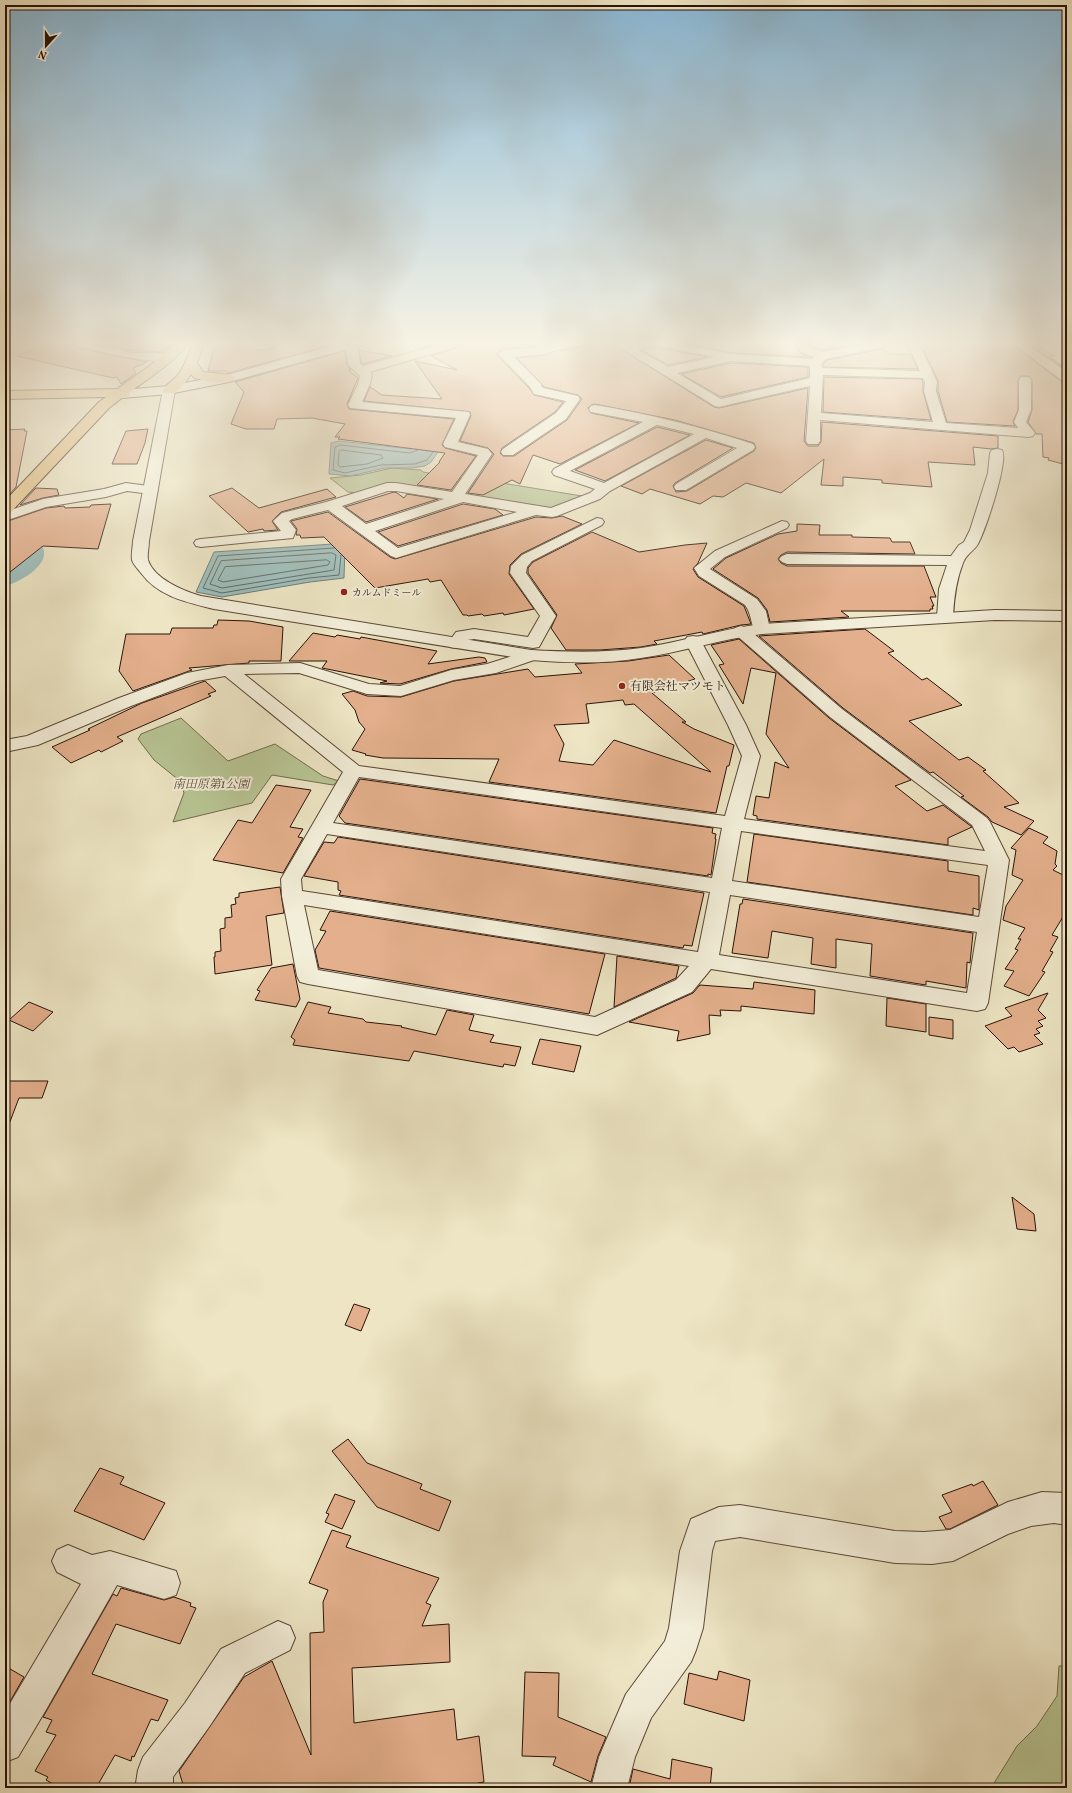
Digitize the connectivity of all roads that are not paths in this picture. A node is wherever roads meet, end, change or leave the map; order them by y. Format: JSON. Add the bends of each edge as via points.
{"nodes":[{"id":1,"x":85,"y":425,"type":"edge"},
{"id":2,"x":163,"y":425,"type":"edge"},
{"id":3,"x":459,"y":425,"type":"edge"},
{"id":4,"x":549,"y":425,"type":"edge"},
{"id":5,"x":647,"y":425,"type":"edge"},
{"id":6,"x":671,"y":425,"type":"edge"},
{"id":7,"x":814,"y":425,"type":"edge"},
{"id":8,"x":914,"y":425,"type":"edge"},
{"id":9,"x":1022,"y":425,"type":"edge"},
{"id":10,"x":941,"y":427,"type":"joint"},
{"id":11,"x":706,"y":432,"type":"junction"},
{"id":12,"x":813,"y":441,"type":"dead end"},
{"id":13,"x":508,"y":452,"type":"dead end"},
{"id":14,"x":997,"y":454,"type":"dead end"},
{"id":15,"x":681,"y":487,"type":"dead end"},
{"id":16,"x":605,"y":488,"type":"junction"},
{"id":17,"x":151,"y":490,"type":"junction"},
{"id":18,"x":458,"y":498,"type":"junction"},
{"id":19,"x":331,"y":505,"type":"junction"},
{"id":20,"x":5,"y":510,"type":"edge"},
{"id":21,"x":536,"y":511,"type":"junction"},
{"id":22,"x":5,"y":517,"type":"edge"},
{"id":23,"x":597,"y":522,"type":"dead end"},
{"id":24,"x":782,"y":525,"type":"dead end"},
{"id":25,"x":366,"y":529,"type":"junction"},
{"id":26,"x":201,"y":543,"type":"dead end"},
{"id":27,"x":787,"y":559,"type":"dead end"},
{"id":28,"x":956,"y":561,"type":"junction"},
{"id":29,"x":1067,"y":616,"type":"edge"},
{"id":30,"x":944,"y":618,"type":"junction"},
{"id":31,"x":762,"y":629,"type":"junction"},
{"id":32,"x":740,"y":631,"type":"junction"},
{"id":33,"x":694,"y":641,"type":"junction"},
{"id":34,"x":456,"y":643,"type":"junction"},
{"id":35,"x":531,"y":655,"type":"junction"},
{"id":36,"x":228,"y":670,"type":"junction"},
{"id":37,"x":5,"y":746,"type":"edge"},
{"id":38,"x":353,"y":771,"type":"junction"},
{"id":39,"x":733,"y":824,"type":"junction"},
{"id":40,"x":320,"y":827,"type":"junction"},
{"id":41,"x":998,"y":860,"type":"junction"},
{"id":42,"x":721,"y":887,"type":"junction"},
{"id":43,"x":292,"y":896,"type":"junction"},
{"id":44,"x":988,"y":926,"type":"junction"},
{"id":45,"x":707,"y":960,"type":"junction"},
{"id":46,"x":1067,"y":1509,"type":"edge"},
{"id":47,"x":68,"y":1560,"type":"dead end"},
{"id":48,"x":110,"y":1568,"type":"junction"},
{"id":49,"x":164,"y":1583,"type":"dead end"},
{"id":50,"x":278,"y":1638,"type":"dead end"},
{"id":51,"x":5,"y":1744,"type":"edge"},
{"id":52,"x":156,"y":1788,"type":"edge"},
{"id":53,"x":609,"y":1788,"type":"edge"}],
"edges":[{"from":1,"to":20,"type":"highway"},
{"from":2,"to":17,"type":"street"},
{"from":3,"to":18,"type":"street","via":[[450,444],[484,454]]},
{"from":4,"to":13,"type":"street"},
{"from":5,"to":16,"type":"street","via":[[559,472]]},
{"from":6,"to":11,"type":"street"},
{"from":7,"to":12,"type":"street"},
{"from":8,"to":10,"type":"street"},
{"from":9,"to":10,"type":"street","via":[[1028,433]]},
{"from":11,"to":15,"type":"street","via":[[748,447]]},
{"from":11,"to":16,"type":"street"},
{"from":14,"to":28,"type":"street","via":[[995,473],[977,530],[970,545],[964,548]]},
{"from":16,"to":21,"type":"street","via":[[595,496],[552,514]]},
{"from":17,"to":22,"type":"street","via":[[126,487],[106,493],[43,503]]},
{"from":17,"to":34,"type":"street","via":[[140,560],[149,574],[172,592],[214,604]]},
{"from":18,"to":19,"type":"street","via":[[387,487]]},
{"from":18,"to":21,"type":"street"},
{"from":18,"to":25,"type":"street"},
{"from":19,"to":25,"type":"street"},
{"from":19,"to":26,"type":"street","via":[[287,516],[280,521],[289,530],[288,535]]},
{"from":21,"to":25,"type":"street","via":[[396,553]]},
{"from":23,"to":34,"type":"street","via":[[527,558],[519,566],[518,573],[548,616],[533,643],[474,634],[462,636]]},
{"from":24,"to":31,"type":"street","via":[[720,554],[702,568],[704,573],[751,602],[758,611]]},
{"from":27,"to":28,"type":"street"},
{"from":28,"to":30,"type":"street","via":[[947,589]]},
{"from":29,"to":30,"type":"street"},
{"from":30,"to":31,"type":"street"},
{"from":31,"to":32,"type":"street"},
{"from":32,"to":33,"type":"street"},
{"from":32,"to":41,"type":"street","via":[[836,713],[980,822]]},
{"from":33,"to":35,"type":"street","via":[[642,653],[596,658]]},
{"from":33,"to":39,"type":"street","via":[[751,756]]},
{"from":34,"to":35,"type":"street"},
{"from":35,"to":36,"type":"street","via":[[490,669],[451,675],[401,691],[367,689],[300,668]]},
{"from":36,"to":37,"type":"street","via":[[193,677],[32,741]]},
{"from":36,"to":38,"type":"street"},
{"from":38,"to":39,"type":"street"},
{"from":38,"to":40,"type":"street"},
{"from":39,"to":41,"type":"street"},
{"from":39,"to":42,"type":"street"},
{"from":40,"to":42,"type":"street"},
{"from":40,"to":43,"type":"street","via":[[291,879]]},
{"from":41,"to":44,"type":"street"},
{"from":42,"to":44,"type":"street"},
{"from":42,"to":45,"type":"street"},
{"from":43,"to":45,"type":"street"},
{"from":43,"to":45,"type":"street","via":[[308,976],[597,1026],[684,986]]},
{"from":44,"to":45,"type":"street","via":[[977,1003]]},
{"from":46,"to":53,"type":"street","via":[[1055,1506],[1034,1508],[1007,1517],[953,1545],[917,1548],[895,1547],[740,1522],[719,1523],[702,1530],[696,1551],[686,1628],[679,1650],[638,1706],[617,1757]]},
{"from":47,"to":48,"type":"street","via":[[91,1572]]},
{"from":48,"to":49,"type":"street"},
{"from":48,"to":51,"type":"street"},
{"from":50,"to":52,"type":"street","via":[[233,1661],[156,1770]]}]}
